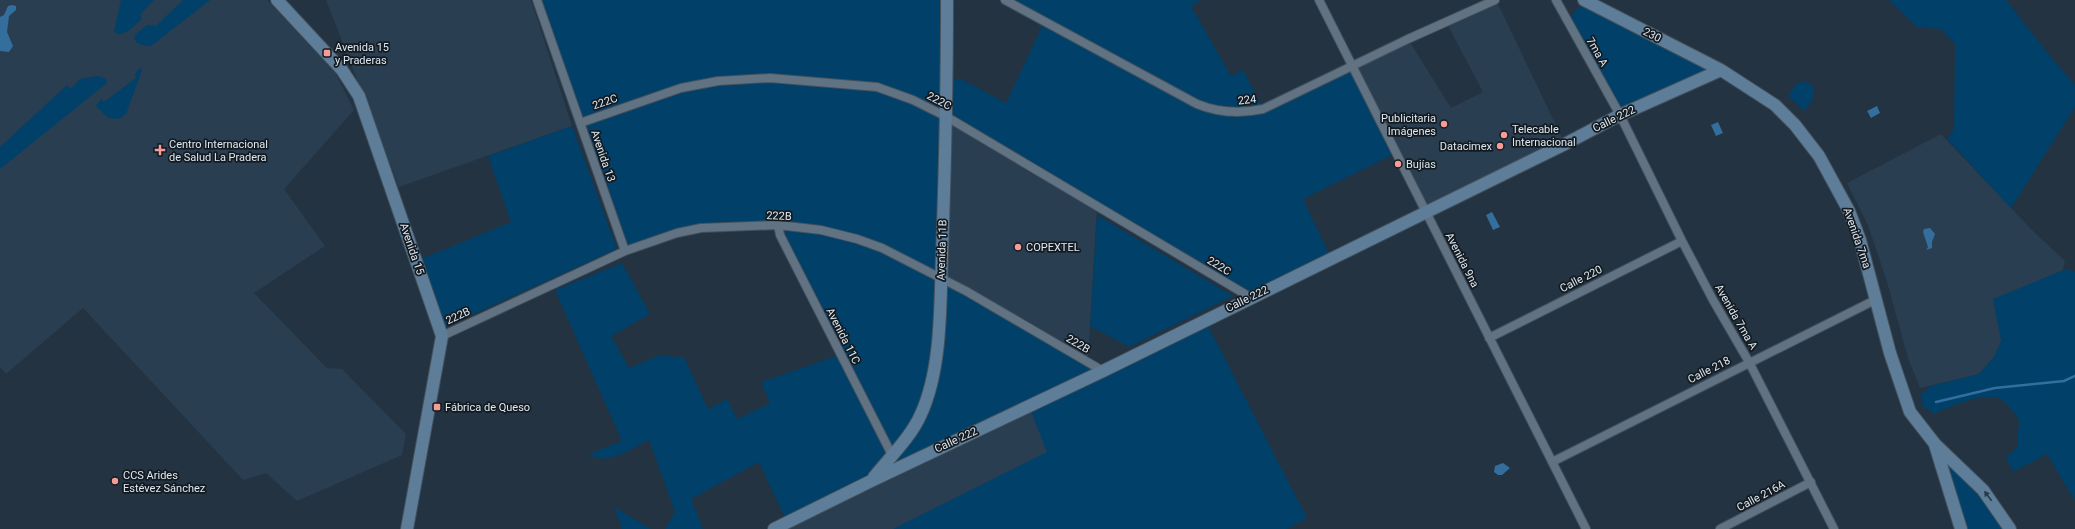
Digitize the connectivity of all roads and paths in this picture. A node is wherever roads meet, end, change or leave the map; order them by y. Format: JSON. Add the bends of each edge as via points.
{"nodes":[{"id":1,"x":277,"y":0,"type":"edge"},
{"id":2,"x":537,"y":0,"type":"edge"},
{"id":3,"x":947,"y":0,"type":"edge"},
{"id":4,"x":1005,"y":0,"type":"edge"},
{"id":5,"x":1319,"y":0,"type":"edge"},
{"id":6,"x":1495,"y":0,"type":"edge"},
{"id":7,"x":1556,"y":0,"type":"edge"},
{"id":8,"x":1584,"y":0,"type":"edge"},
{"id":9,"x":1352,"y":66,"type":"junction"},
{"id":10,"x":1721,"y":70,"type":"junction"},
{"id":11,"x":1620,"y":115,"type":"junction"},
{"id":12,"x":947,"y":117,"type":"junction"},
{"id":13,"x":580,"y":123,"type":"junction"},
{"id":14,"x":1425,"y":212,"type":"junction"},
{"id":15,"x":778,"y":226,"type":"junction"},
{"id":16,"x":1682,"y":241,"type":"junction"},
{"id":17,"x":625,"y":251,"type":"junction"},
{"id":18,"x":941,"y":279,"type":"junction"},
{"id":19,"x":1250,"y":297,"type":"junction"},
{"id":20,"x":1877,"y":299,"type":"junction"},
{"id":21,"x":442,"y":336,"type":"junction"},
{"id":22,"x":1489,"y":338,"type":"junction"},
{"id":23,"x":1749,"y":362,"type":"junction"},
{"id":24,"x":1103,"y":371,"type":"junction"},
{"id":25,"x":1935,"y":444,"type":"junction"},
{"id":26,"x":892,"y":455,"type":"junction"},
{"id":27,"x":1552,"y":462,"type":"junction"},
{"id":28,"x":871,"y":481,"type":"junction"},
{"id":29,"x":1811,"y":482,"type":"junction"},
{"id":30,"x":407,"y":529,"type":"edge"},
{"id":31,"x":774,"y":529,"type":"edge"},
{"id":32,"x":1586,"y":529,"type":"edge"},
{"id":33,"x":1720,"y":529,"type":"edge"},
{"id":34,"x":1834,"y":529,"type":"edge"},
{"id":35,"x":1961,"y":529,"type":"edge"},
{"id":36,"x":2010,"y":529,"type":"edge"}],
"edges":[{"from":1,"to":21,"type":"main road","name":"Avenida 15","via":[[342,70],[359,96]]},
{"from":2,"to":13,"type":"street","name":"Avenida 13"},
{"from":3,"to":12,"type":"main road","name":"Avenida 11B"},
{"from":4,"to":9,"type":"street","name":"224","via":[[1213,111],[1247,113],[1263,109]]},
{"from":5,"to":9,"type":"street","name":"Avenida 9na"},
{"from":6,"to":9,"type":"street","name":"224"},
{"from":7,"to":11,"type":"street","name":"7ma A"},
{"from":8,"to":10,"type":"main road","name":"230"},
{"from":9,"to":14,"type":"street","name":"Avenida 9na"},
{"from":10,"to":11,"type":"main road","name":"Calle 222"},
{"from":10,"to":20,"type":"main road","name":"Avenida 7ma","via":[[1775,105],[1795,125],[1819,156],[1849,211]]},
{"from":11,"to":14,"type":"main road","name":"Calle 222"},
{"from":11,"to":16,"type":"street","name":"Avenida 7ma A"},
{"from":12,"to":13,"type":"street","name":"222C","via":[[877,87],[770,78],[718,80],[681,88]]},
{"from":12,"to":18,"type":"main road","name":"Avenida 11B"},
{"from":12,"to":19,"type":"street","name":"222C"},
{"from":13,"to":17,"type":"street","name":"Avenida 13"},
{"from":14,"to":19,"type":"main road","name":"Calle 222"},
{"from":14,"to":22,"type":"street","name":"Avenida 9na"},
{"from":15,"to":17,"type":"street","name":"222B","via":[[701,228],[677,233]]},
{"from":15,"to":18,"type":"street","name":"222B","via":[[821,230],[857,239],[882,248]]},
{"from":15,"to":26,"type":"street","name":"Avenida 11C","via":[[832,340]]},
{"from":16,"to":22,"type":"street","name":"Calle 220"},
{"from":16,"to":23,"type":"street","name":"Avenida 7ma A"},
{"from":17,"to":21,"type":"street","name":"222B"},
{"from":18,"to":24,"type":"street","name":"222B"},
{"from":18,"to":26,"type":"main road","name":"Avenida 11B","via":[[931,383],[921,414],[909,435]]},
{"from":19,"to":24,"type":"main road","name":"Calle 222"},
{"from":20,"to":23,"type":"street","name":"Calle 218"},
{"from":20,"to":25,"type":"main road","name":"Avenida 7ma","via":[[1890,353],[1910,412]]},
{"from":21,"to":30,"type":"main road","name":"Avenida 15"},
{"from":22,"to":27,"type":"street","name":"Avenida 9na"},
{"from":23,"to":27,"type":"street","name":"Calle 218"},
{"from":23,"to":29,"type":"street","name":"Avenida 7ma A"},
{"from":24,"to":28,"type":"main road","name":"Calle 222"},
{"from":25,"to":35,"type":"main road","name":"Avenida 7ma"},
{"from":36,"to":25,"type":"main road","name":"Avenida 7ma","one_way":true,"via":[[1984,490]]},
{"from":26,"to":28,"type":"main road","name":"Avenida 11B"},
{"from":27,"to":32,"type":"street","name":"Avenida 9na"},
{"from":28,"to":31,"type":"main road","name":"Calle 222"},
{"from":29,"to":33,"type":"street","name":"Calle 216A"},
{"from":29,"to":34,"type":"street","name":"Avenida 7ma A"}]}
